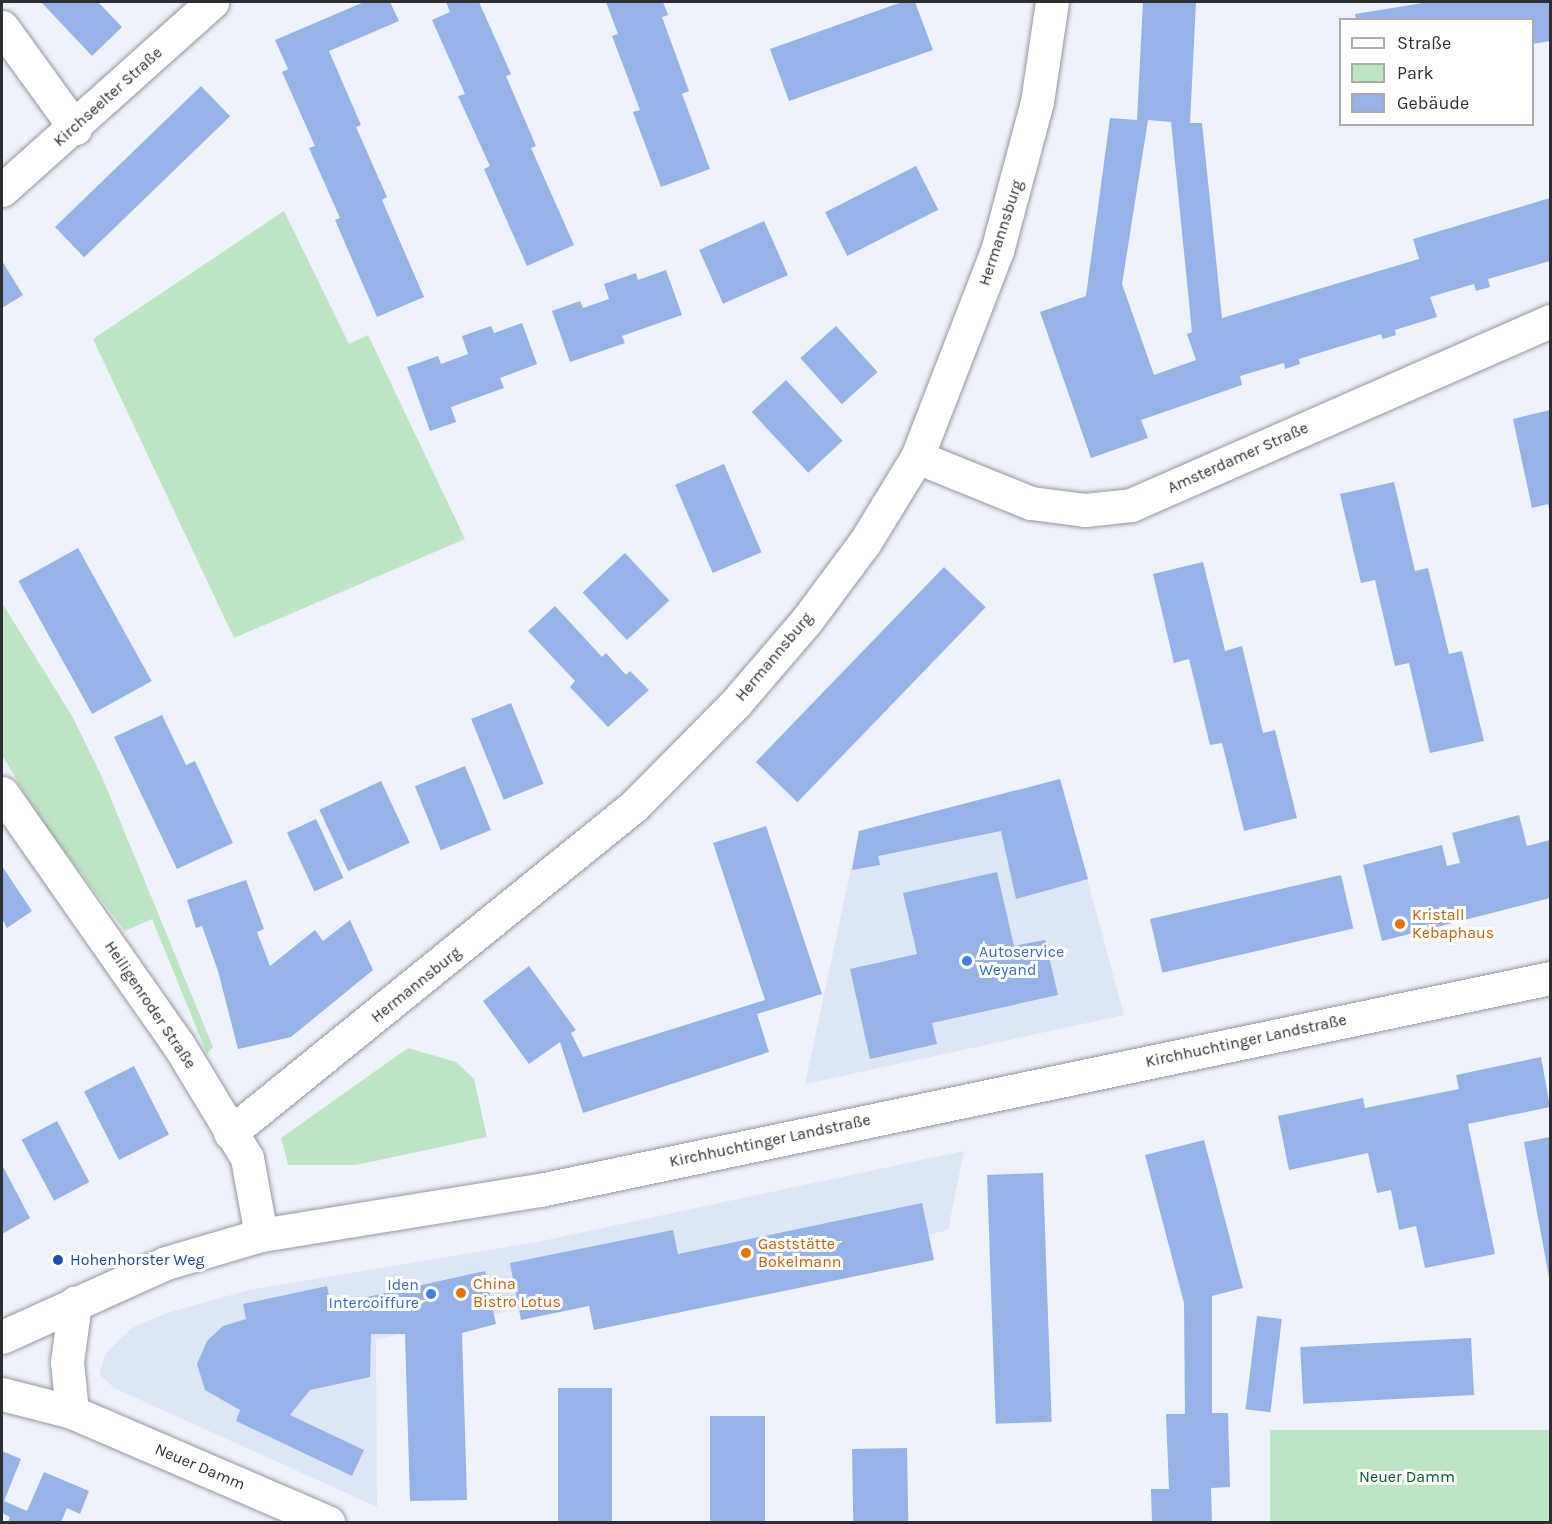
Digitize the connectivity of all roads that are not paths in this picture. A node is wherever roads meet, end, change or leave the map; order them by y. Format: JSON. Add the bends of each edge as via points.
{"nodes":[{"id":1,"x":212,"y":2,"type":"edge"},
{"id":2,"x":1052,"y":2,"type":"edge"},
{"id":3,"x":2,"y":27,"type":"edge"},
{"id":4,"x":75,"y":128,"type":"junction"},
{"id":5,"x":2,"y":190,"type":"edge"},
{"id":6,"x":1551,"y":321,"type":"edge"},
{"id":7,"x":917,"y":457,"type":"junction"},
{"id":8,"x":2,"y":793,"type":"edge"},
{"id":9,"x":1551,"y":978,"type":"edge"},
{"id":10,"x":230,"y":1133,"type":"junction"},
{"id":11,"x":261,"y":1235,"type":"junction"},
{"id":12,"x":75,"y":1303,"type":"junction"},
{"id":13,"x":2,"y":1336,"type":"edge"},
{"id":14,"x":2,"y":1394,"type":"edge"},
{"id":15,"x":72,"y":1412,"type":"junction"},
{"id":16,"x":328,"y":1522,"type":"edge"}],
"edges":[{"from":1,"to":4,"type":"street","name":"Kirchseelter Straße"},
{"from":2,"to":7,"type":"street","name":"Hermannsburg","via":[[1037,102],[1019,181],[993,262]]},
{"from":3,"to":4,"type":"street"},
{"from":4,"to":5,"type":"street","name":"Kirchseelter Straße"},
{"from":6,"to":7,"type":"street","name":"Amsterdamer Straße","via":[[1131,505],[1084,510],[1031,503]]},
{"from":7,"to":10,"type":"street","name":"Hermannsburg","via":[[865,542],[807,620],[660,781],[528,896]]},
{"from":8,"to":10,"type":"street","name":"Heiligenroder Straße","via":[[178,1044]]},
{"from":9,"to":11,"type":"street","name":"Kirchhuchtinger Landstraße","via":[[540,1190]]},
{"from":10,"to":11,"type":"street","name":"Heiligenroder Straße","via":[[247,1158]]},
{"from":11,"to":12,"type":"street","name":"Kirchhuchtinger Landstraße","via":[[166,1263]]},
{"from":12,"to":13,"type":"street","name":"Kirchhuchtinger Landstraße"},
{"from":12,"to":15,"type":"street","via":[[67,1362]]},
{"from":14,"to":15,"type":"street","name":"Neuer Damm"},
{"from":15,"to":16,"type":"street","name":"Neuer Damm"}]}
